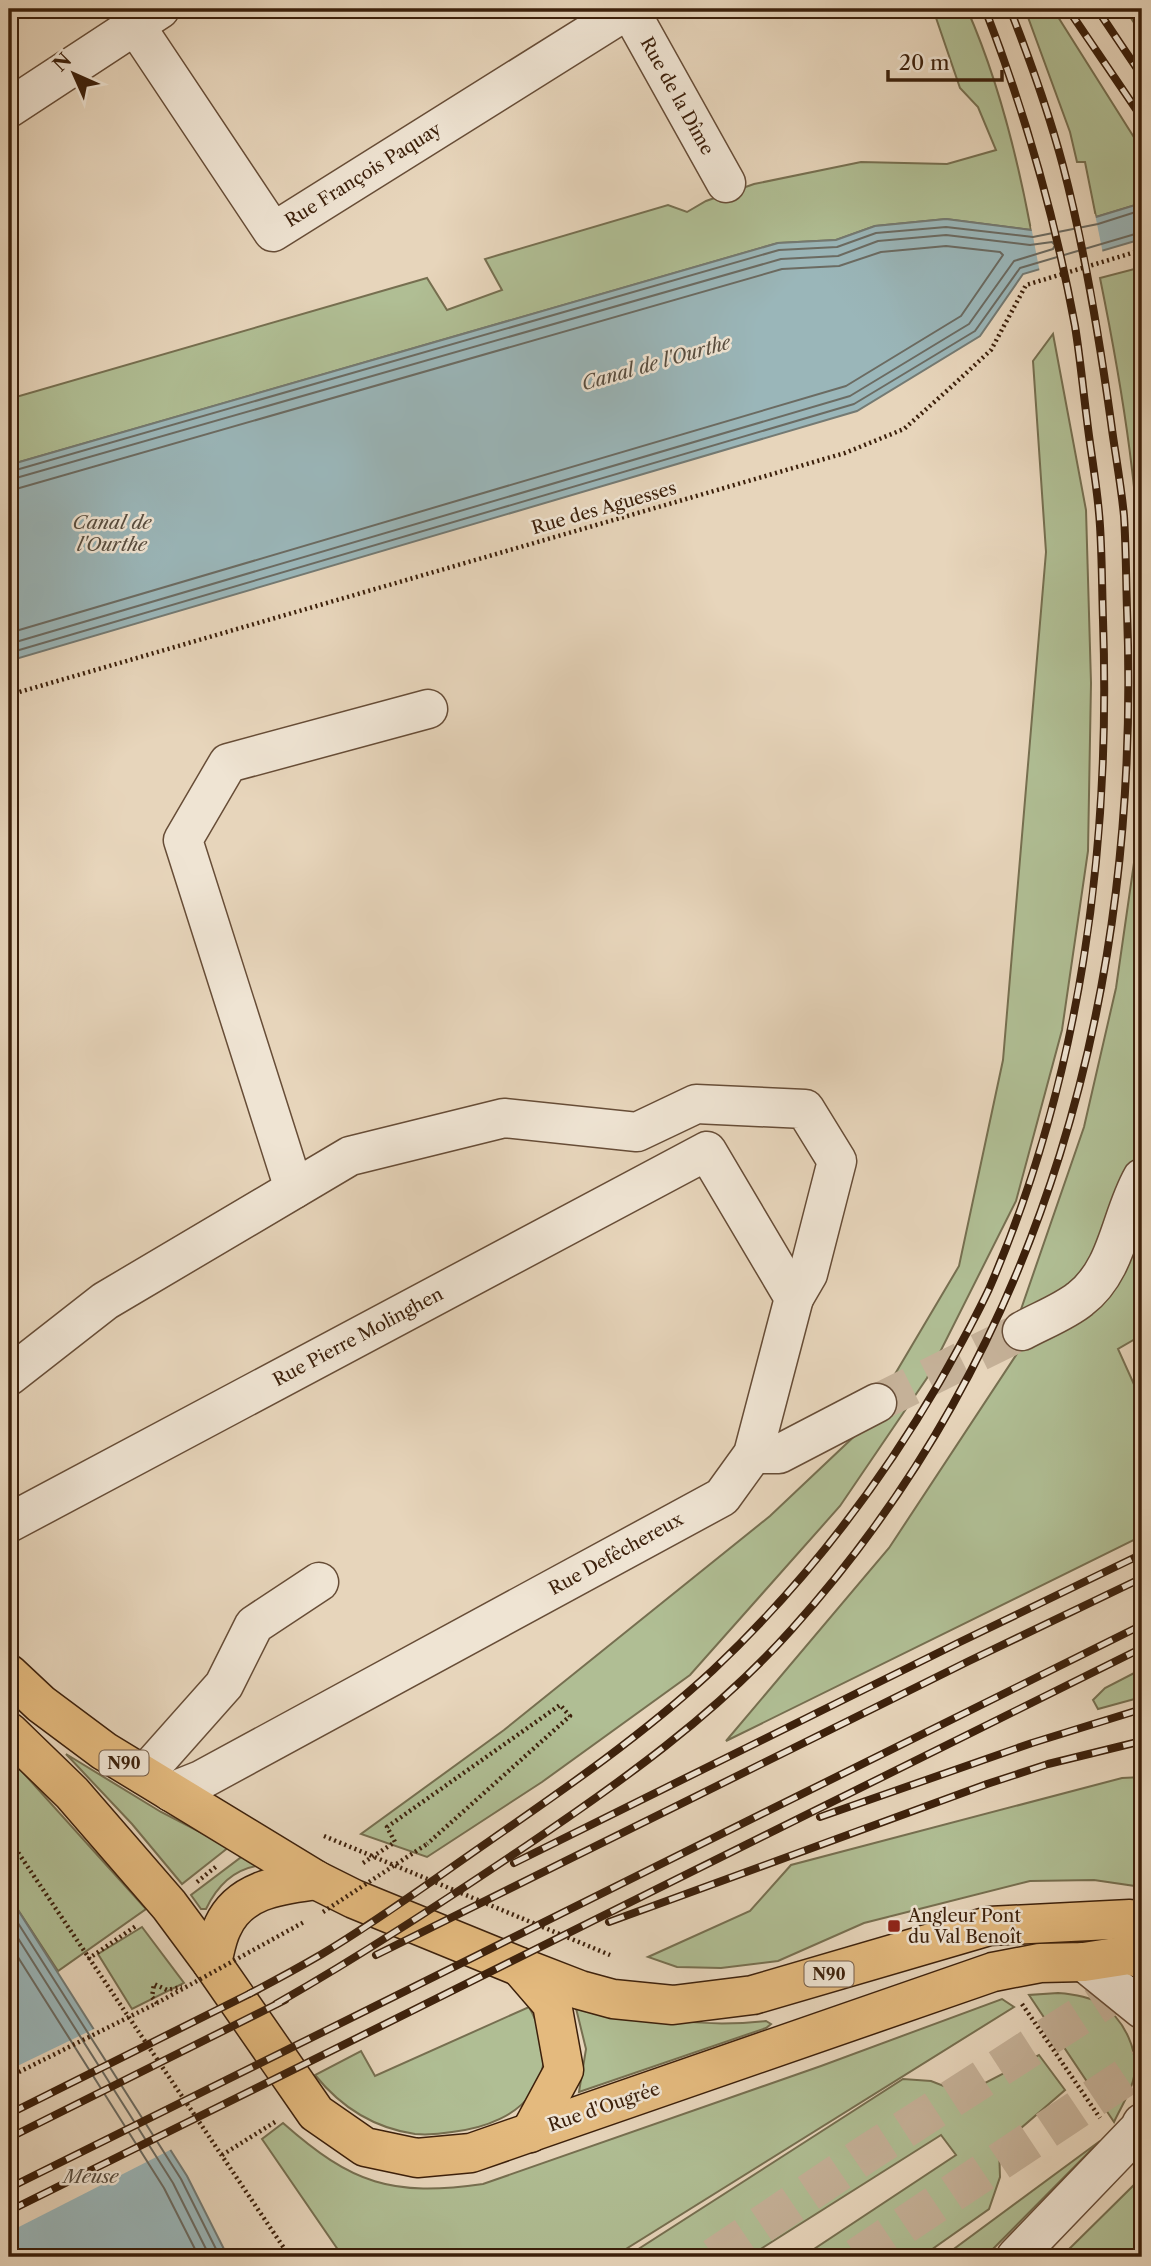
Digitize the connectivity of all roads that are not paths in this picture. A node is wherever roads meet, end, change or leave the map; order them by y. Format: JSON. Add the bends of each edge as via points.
{"nodes":[{"id":1,"x":629,"y":9,"type":"edge"},
{"id":2,"x":148,"y":17,"type":"edge"},
{"id":3,"x":9,"y":108,"type":"edge"},
{"id":4,"x":726,"y":183,"type":"dead end"},
{"id":5,"x":428,"y":709,"type":"dead end"},
{"id":6,"x":1142,"y":1178,"type":"edge"},
{"id":7,"x":294,"y":1189,"type":"junction"},
{"id":8,"x":794,"y":1298,"type":"junction"},
{"id":9,"x":1021,"y":1331,"type":"tunnel mouth"},
{"id":10,"x":9,"y":1376,"type":"edge"},
{"id":11,"x":877,"y":1403,"type":"tunnel mouth"},
{"id":12,"x":753,"y":1454,"type":"junction"},
{"id":13,"x":9,"y":1523,"type":"edge"},
{"id":14,"x":319,"y":1582,"type":"dead end"},
{"id":15,"x":9,"y":1674,"type":"edge"},
{"id":16,"x":9,"y":1732,"type":"edge"},
{"id":17,"x":158,"y":1783,"type":"junction"},
{"id":18,"x":319,"y":1896,"type":"junction"},
{"id":19,"x":1142,"y":1922,"type":"edge"},
{"id":20,"x":1142,"y":1959,"type":"edge"},
{"id":21,"x":1084,"y":1962,"type":"junction"},
{"id":22,"x":212,"y":1963,"type":"junction"},
{"id":23,"x":518,"y":1966,"type":"junction"},
{"id":24,"x":1140,"y":2025,"type":"edge"},
{"id":25,"x":1139,"y":2108,"type":"edge"},
{"id":26,"x":530,"y":2133,"type":"junction"},
{"id":27,"x":1016,"y":2257,"type":"edge"}],
"edges":[{"from":1,"to":2,"type":"street","name":"Rue François Paquay","via":[[273,232]]},
{"from":1,"to":4,"type":"street","name":"Rue de la Dîme"},
{"from":2,"to":3,"type":"street"},
{"from":5,"to":7,"type":"street","via":[[228,763],[183,840]]},
{"from":6,"to":9,"type":"street","via":[[1130,1198],[1108,1268],[1080,1299]]},
{"from":7,"to":8,"type":"street","name":"Rue Defêchereux","via":[[350,1156],[504,1118],[637,1132],[695,1104],[805,1109],[837,1161],[808,1273]]},
{"from":7,"to":10,"type":"street","via":[[105,1301]]},
{"from":8,"to":12,"type":"street","name":"Rue Defêchereux"},
{"from":8,"to":13,"type":"street","name":"Rue Pierre Molinghen","via":[[707,1151]]},
{"from":11,"to":12,"type":"street","via":[[779,1454]]},
{"from":12,"to":17,"type":"street","name":"Rue Defêchereux","via":[[722,1497],[201,1780]]},
{"from":14,"to":17,"type":"street","via":[[254,1625],[224,1685]]},
{"from":15,"to":17,"type":"main road","number":"N90","via":[[94,1743]]},
{"from":16,"to":22,"type":"main road","name":"Rue d'Ougrée","via":[[72,1793],[169,1905]]},
{"from":17,"to":18,"type":"main road","number":"N90"},
{"from":18,"to":22,"type":"main road","via":[[278,1885],[244,1898],[223,1925]]},
{"from":18,"to":23,"type":"main road","number":"N90","via":[[354,1899]]},
{"from":19,"to":23,"type":"main road","number":"N90","via":[[989,1926],[753,1995],[673,2005],[614,1999]]},
{"from":20,"to":21,"type":"main road","name":"Rue d'Ougrée","via":[[1129,1955]]},
{"from":21,"to":24,"type":"street"},
{"from":21,"to":26,"type":"main road","name":"Rue d'Ougrée","via":[[1040,1963],[993,1972]]},
{"from":22,"to":26,"type":"main road","name":"Rue d'Ougrée","via":[[316,2113],[365,2147],[417,2158],[471,2153]]},
{"from":23,"to":26,"type":"main road","number":"N90","via":[[552,2004],[564,2070]]},
{"from":25,"to":27,"type":"street","via":[[1139,2129]]}]}
